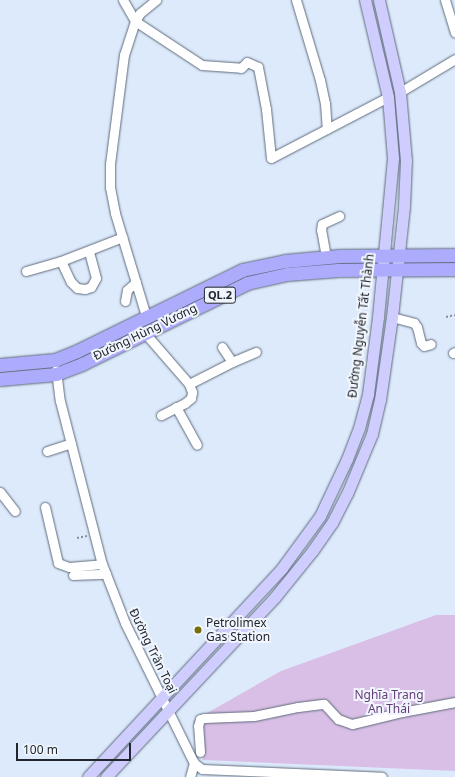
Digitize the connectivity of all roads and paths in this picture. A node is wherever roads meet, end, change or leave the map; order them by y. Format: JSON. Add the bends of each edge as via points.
{"nodes":[{"id":1,"x":123,"y":0,"type":"edge"},
{"id":2,"x":156,"y":0,"type":"edge"},
{"id":3,"x":296,"y":0,"type":"edge"},
{"id":4,"x":365,"y":0,"type":"edge"},
{"id":5,"x":445,"y":0,"type":"edge"},
{"id":6,"x":380,"y":5,"type":"edge"},
{"id":7,"x":368,"y":14,"type":"junction"},
{"id":8,"x":135,"y":21,"type":"junction"},
{"id":9,"x":455,"y":34,"type":"edge"},
{"id":10,"x":455,"y":59,"type":"edge"},
{"id":11,"x":400,"y":98,"type":"junction"},
{"id":12,"x":389,"y":101,"type":"junction"},
{"id":13,"x":327,"y":128,"type":"junction"},
{"id":14,"x":339,"y":216,"type":"dead end"},
{"id":15,"x":123,"y":237,"type":"junction"},
{"id":16,"x":89,"y":251,"type":"junction"},
{"id":17,"x":399,"y":255,"type":"junction"},
{"id":18,"x":455,"y":255,"type":"edge"},
{"id":19,"x":383,"y":256,"type":"junction"},
{"id":20,"x":326,"y":257,"type":"junction"},
{"id":21,"x":61,"y":261,"type":"junction"},
{"id":22,"x":455,"y":269,"type":"edge"},
{"id":23,"x":382,"y":270,"type":"junction"},
{"id":24,"x":398,"y":270,"type":"junction"},
{"id":25,"x":26,"y":271,"type":"dead end"},
{"id":26,"x":136,"y":282,"type":"junction"},
{"id":27,"x":125,"y":301,"type":"dead end"},
{"id":28,"x":455,"y":315,"type":"edge"},
{"id":29,"x":146,"y":316,"type":"junction"},
{"id":30,"x":392,"y":317,"type":"junction"},
{"id":31,"x":446,"y":318,"type":"dead end"},
{"id":32,"x":144,"y":332,"type":"junction"},
{"id":33,"x":431,"y":344,"type":"dead end"},
{"id":34,"x":222,"y":347,"type":"dead end"},
{"id":35,"x":256,"y":352,"type":"dead end"},
{"id":36,"x":55,"y":360,"type":"junction"},
{"id":37,"x":232,"y":362,"type":"junction"},
{"id":38,"x":0,"y":365,"type":"edge"},
{"id":39,"x":56,"y":374,"type":"junction"},
{"id":40,"x":0,"y":379,"type":"edge"},
{"id":41,"x":189,"y":384,"type":"junction"},
{"id":42,"x":176,"y":407,"type":"junction"},
{"id":43,"x":161,"y":415,"type":"dead end"},
{"id":44,"x":71,"y":443,"type":"junction"},
{"id":45,"x":197,"y":445,"type":"dead end"},
{"id":46,"x":47,"y":451,"type":"dead end"},
{"id":47,"x":0,"y":492,"type":"edge"},
{"id":48,"x":45,"y":507,"type":"dead end"},
{"id":49,"x":15,"y":511,"type":"dead end"},
{"id":50,"x":102,"y":564,"type":"junction"},
{"id":51,"x":106,"y":574,"type":"junction"},
{"id":52,"x":73,"y":575,"type":"dead end"},
{"id":53,"x":214,"y":643,"type":"junction"},
{"id":54,"x":224,"y":652,"type":"junction"},
{"id":55,"x":162,"y":698,"type":"junction"},
{"id":56,"x":455,"y":702,"type":"edge"},
{"id":57,"x":168,"y":710,"type":"junction"},
{"id":58,"x":200,"y":752,"type":"dead end"},
{"id":59,"x":194,"y":763,"type":"junction"},
{"id":60,"x":88,"y":777,"type":"edge"},
{"id":61,"x":106,"y":777,"type":"edge"},
{"id":62,"x":190,"y":777,"type":"edge"},
{"id":63,"x":382,"y":777,"type":"edge"}],
"edges":[{"from":1,"to":8,"type":"street"},
{"from":2,"to":8,"type":"street","via":[[140,13]]},
{"from":3,"to":13,"type":"street","via":[[320,80]]},
{"from":4,"to":7,"type":"main road","name":"Đường Nguyễn Tất Thành"},
{"from":5,"to":9,"type":"street"},
{"from":6,"to":7,"type":"main road"},
{"from":6,"to":11,"type":"main road"},
{"from":7,"to":12,"type":"main road","name":"Đường Nguyễn Tất Thành"},
{"from":8,"to":13,"type":"street","via":[[202,65],[241,68],[246,62],[258,67],[271,158]]},
{"from":8,"to":15,"type":"street","via":[[124,55],[110,164],[110,187]]},
{"from":10,"to":11,"type":"street"},
{"from":11,"to":17,"type":"main road","via":[[406,181]]},
{"from":12,"to":13,"type":"street"},
{"from":12,"to":19,"type":"main road","name":"Đường Nguyễn Tất Thành","via":[[393,158]]},
{"from":14,"to":20,"type":"street","via":[[322,224]]},
{"from":15,"to":16,"type":"street"},
{"from":15,"to":26,"type":"street"},
{"from":16,"to":21,"type":"street"},
{"from":16,"to":21,"type":"street","via":[[96,278],[91,286],[85,289],[77,288],[71,282]]},
{"from":17,"to":18,"type":"highway","name":"Đường Hùng Vương","number":"QL.2"},
{"from":17,"to":19,"type":"highway","name":"Đường Hùng Vương","number":"QL.2"},
{"from":17,"to":24,"type":"main road"},
{"from":19,"to":20,"type":"highway","name":"Đường Hùng Vương","number":"QL.2"},
{"from":19,"to":23,"type":"main road","name":"Đường Nguyễn Tất Thành"},
{"from":20,"to":29,"type":"highway","name":"Đường Hùng Vương","number":"QL.2","via":[[285,261],[242,270]]},
{"from":21,"to":25,"type":"street"},
{"from":22,"to":24,"type":"highway","name":"Đường Hùng Vương","number":"QL.2"},
{"from":23,"to":24,"type":"highway","name":"Đường Hùng Vương","number":"QL.2"},
{"from":23,"to":32,"type":"highway","name":"Đường Hùng Vương","number":"QL.2","via":[[287,274],[247,283]]},
{"from":23,"to":53,"type":"main road","name":"Đường Nguyễn Tất Thành","via":[[368,394],[359,428],[334,489],[320,516],[282,568]]},
{"from":24,"to":30,"type":"main road"},
{"from":26,"to":27,"type":"street","via":[[127,290]]},
{"from":26,"to":29,"type":"street"},
{"from":28,"to":31,"type":"path"},
{"from":29,"to":36,"type":"highway","name":"Đường Hùng Vương","number":"QL.2"},
{"from":30,"to":33,"type":"street","via":[[414,323],[420,343],[424,346]]},
{"from":30,"to":54,"type":"main road","via":[[380,400],[372,434],[347,494],[332,523],[301,566]]},
{"from":32,"to":39,"type":"highway","name":"Đường Hùng Vương","number":"QL.2","via":[[82,364]]},
{"from":32,"to":41,"type":"street"},
{"from":34,"to":37,"type":"street"},
{"from":35,"to":37,"type":"street"},
{"from":36,"to":38,"type":"highway","name":"Đường Hùng Vương","number":"QL.2"},
{"from":36,"to":39,"type":"street","name":"Đường Trần Toại"},
{"from":37,"to":41,"type":"street"},
{"from":39,"to":40,"type":"highway","name":"Đường Hùng Vương","number":"QL.2"},
{"from":39,"to":44,"type":"street","name":"Đường Trần Toại"},
{"from":41,"to":42,"type":"street","via":[[191,398]]},
{"from":42,"to":43,"type":"street"},
{"from":42,"to":45,"type":"street"},
{"from":44,"to":46,"type":"street"},
{"from":44,"to":50,"type":"street","name":"Đường Trần Toại"},
{"from":47,"to":49,"type":"street"},
{"from":48,"to":50,"type":"street","via":[[58,563],[69,567]]},
{"from":50,"to":51,"type":"street","name":"Đường Trần Toại"},
{"from":51,"to":52,"type":"street"},
{"from":51,"to":55,"type":"street","name":"Đường Trần Toại","via":[[125,623]]},
{"from":53,"to":54,"type":"main road"},
{"from":53,"to":55,"type":"main road","name":"Đường Nguyễn Tất Thành"},
{"from":54,"to":57,"type":"main road"},
{"from":55,"to":57,"type":"street","name":"Đường Trần Toại"},
{"from":55,"to":60,"type":"main road","name":"Đường Nguyễn Tất Thành"},
{"from":56,"to":58,"type":"street","via":[[352,724],[338,719],[324,704],[254,716],[204,718],[198,722]]},
{"from":57,"to":59,"type":"street","name":"Đường Trần Toại"},
{"from":57,"to":61,"type":"main road"},
{"from":59,"to":62,"type":"street"},
{"from":59,"to":63,"type":"street","via":[[202,769]]}]}
